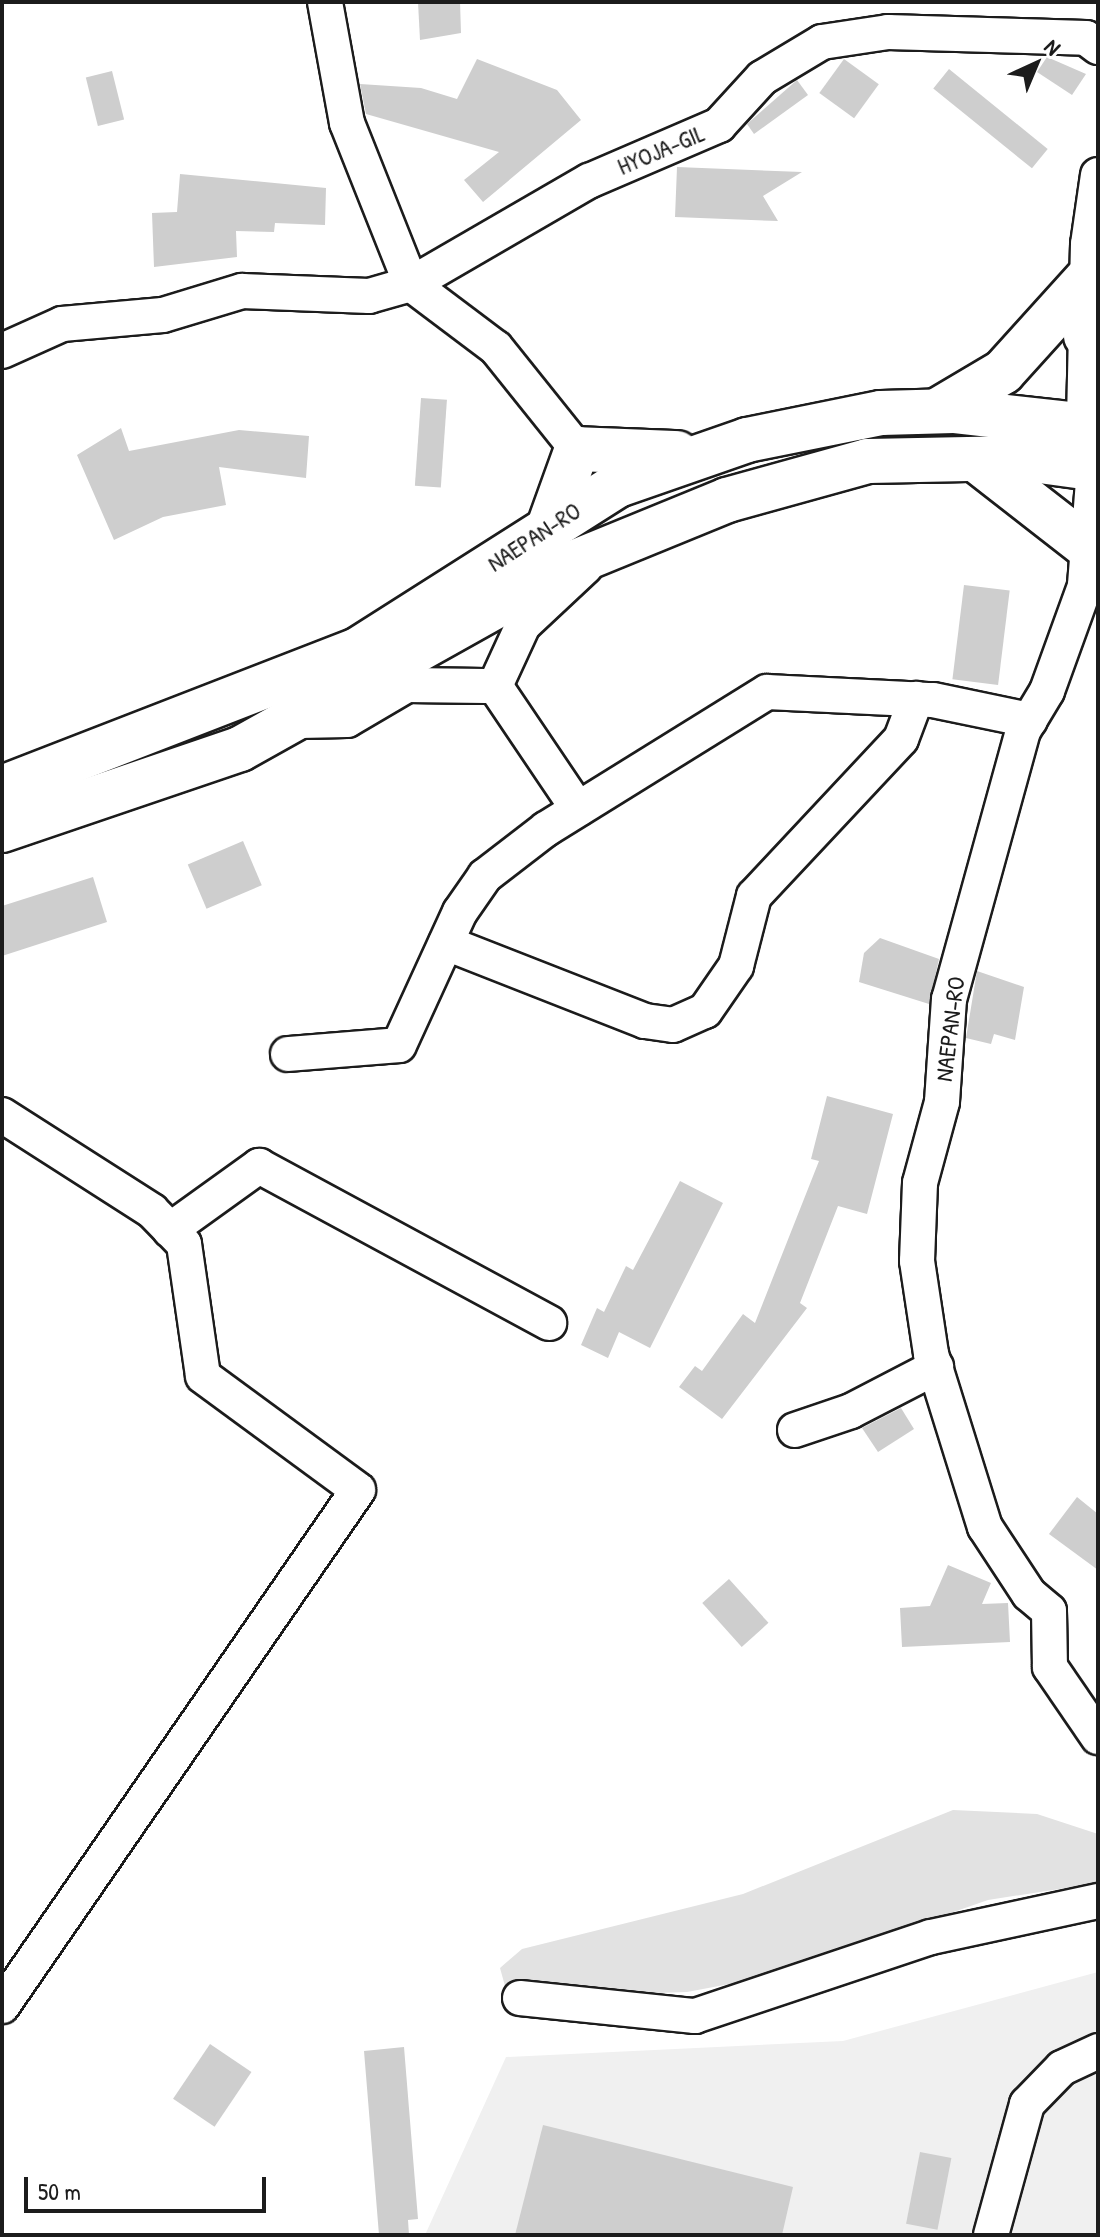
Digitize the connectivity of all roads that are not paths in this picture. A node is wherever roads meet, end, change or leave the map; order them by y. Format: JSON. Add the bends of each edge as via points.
{"nodes":[{"id":1,"x":325,"y":2,"type":"edge"},
{"id":2,"x":1098,"y":47,"type":"edge"},
{"id":3,"x":1098,"y":175,"type":"edge"},
{"id":4,"x":1087,"y":279,"type":"junction"},
{"id":5,"x":411,"y":284,"type":"junction"},
{"id":6,"x":1092,"y":344,"type":"edge"},
{"id":7,"x":2,"y":351,"type":"edge"},
{"id":8,"x":937,"y":411,"type":"junction"},
{"id":9,"x":1093,"y":447,"type":"edge"},
{"id":10,"x":577,"y":449,"type":"junction"},
{"id":11,"x":719,"y":449,"type":"junction"},
{"id":12,"x":975,"y":459,"type":"junction"},
{"id":13,"x":550,"y":524,"type":"junction"},
{"id":14,"x":1093,"y":544,"type":"edge"},
{"id":15,"x":600,"y":550,"type":"junction"},
{"id":16,"x":495,"y":686,"type":"junction"},
{"id":17,"x":916,"y":699,"type":"junction"},
{"id":18,"x":1030,"y":720,"type":"junction"},
{"id":19,"x":299,"y":721,"type":"junction"},
{"id":20,"x":2,"y":788,"type":"edge"},
{"id":21,"x":578,"y":809,"type":"junction"},
{"id":22,"x":2,"y":830,"type":"edge"},
{"id":23,"x":446,"y":943,"type":"junction"},
{"id":24,"x":288,"y":1054,"type":"dead end"},
{"id":25,"x":2,"y":1115,"type":"edge"},
{"id":26,"x":170,"y":1230,"type":"junction"},
{"id":27,"x":549,"y":1323,"type":"dead end"},
{"id":28,"x":936,"y":1367,"type":"junction"},
{"id":29,"x":795,"y":1430,"type":"dead end"},
{"id":30,"x":1098,"y":1737,"type":"edge"},
{"id":31,"x":1098,"y":1901,"type":"edge"},
{"id":32,"x":520,"y":1998,"type":"dead end"},
{"id":33,"x":2,"y":2006,"type":"edge"},
{"id":34,"x":1098,"y":2051,"type":"edge"},
{"id":35,"x":991,"y":2235,"type":"edge"}],
"edges":[{"from":1,"to":5,"type":"street","via":[[347,123]]},
{"from":2,"to":5,"type":"street","name":"HYOJA-GIL","via":[[1086,38],[888,32],[822,42],[762,78],[719,125],[589,181]]},
{"from":3,"to":4,"type":"street"},
{"from":4,"to":6,"type":"street"},
{"from":4,"to":8,"type":"street","via":[[1003,372]]},
{"from":5,"to":7,"type":"street","name":"HYOJA-GIL","via":[[369,296],[242,291],[163,315],[62,324]]},
{"from":5,"to":10,"type":"street","via":[[496,348]]},
{"from":6,"to":9,"type":"street"},
{"from":8,"to":9,"type":"street","name":"NAEPAN-RO"},
{"from":8,"to":11,"type":"street","name":"NAEPAN-RO","via":[[819,422]]},
{"from":9,"to":12,"type":"street","name":"NAEPAN-RO"},
{"from":9,"to":14,"type":"street","name":"NAEPAN-RO"},
{"from":10,"to":11,"type":"street","via":[[652,455]]},
{"from":10,"to":13,"type":"street"},
{"from":11,"to":13,"type":"street","name":"NAEPAN-RO","via":[[618,485]]},
{"from":12,"to":14,"type":"street"},
{"from":12,"to":15,"type":"street","name":"NAEPAN-RO","via":[[868,461],[785,481]]},
{"from":13,"to":20,"type":"street","name":"NAEPAN-RO","via":[[356,651]]},
{"from":14,"to":18,"type":"street","name":"NAEPAN-RO","via":[[1085,586]]},
{"from":15,"to":16,"type":"street","via":[[523,625]]},
{"from":15,"to":19,"type":"street","name":"NAEPAN-RO","via":[[499,601]]},
{"from":16,"to":19,"type":"street","via":[[407,685],[347,720]]},
{"from":16,"to":21,"type":"street"},
{"from":17,"to":18,"type":"street"},
{"from":17,"to":21,"type":"street","via":[[767,692]]},
{"from":17,"to":23,"type":"street","via":[[901,739],[754,896],[736,966],[705,1011],[673,1025],[645,1021]]},
{"from":18,"to":28,"type":"street","name":"NAEPAN-RO","via":[[949,999],[942,1102],[920,1183],[917,1261]]},
{"from":19,"to":22,"type":"street","name":"NAEPAN-RO","via":[[171,776]]},
{"from":21,"to":23,"type":"street","via":[[485,876]]},
{"from":23,"to":24,"type":"street","via":[[399,1045]]},
{"from":25,"to":26,"type":"street"},
{"from":26,"to":27,"type":"street","via":[[259,1166]]},
{"from":26,"to":33,"type":"street","via":[[184,1244],[203,1376],[358,1490]]},
{"from":28,"to":29,"type":"street","via":[[851,1411]]},
{"from":28,"to":30,"type":"street","name":"NAEPAN-RO","via":[[985,1527],[1029,1594],[1049,1611],[1050,1667]]},
{"from":31,"to":32,"type":"street","via":[[931,1937],[695,2016]]},
{"from":34,"to":35,"type":"street","via":[[1062,2068],[1027,2104]]}]}
